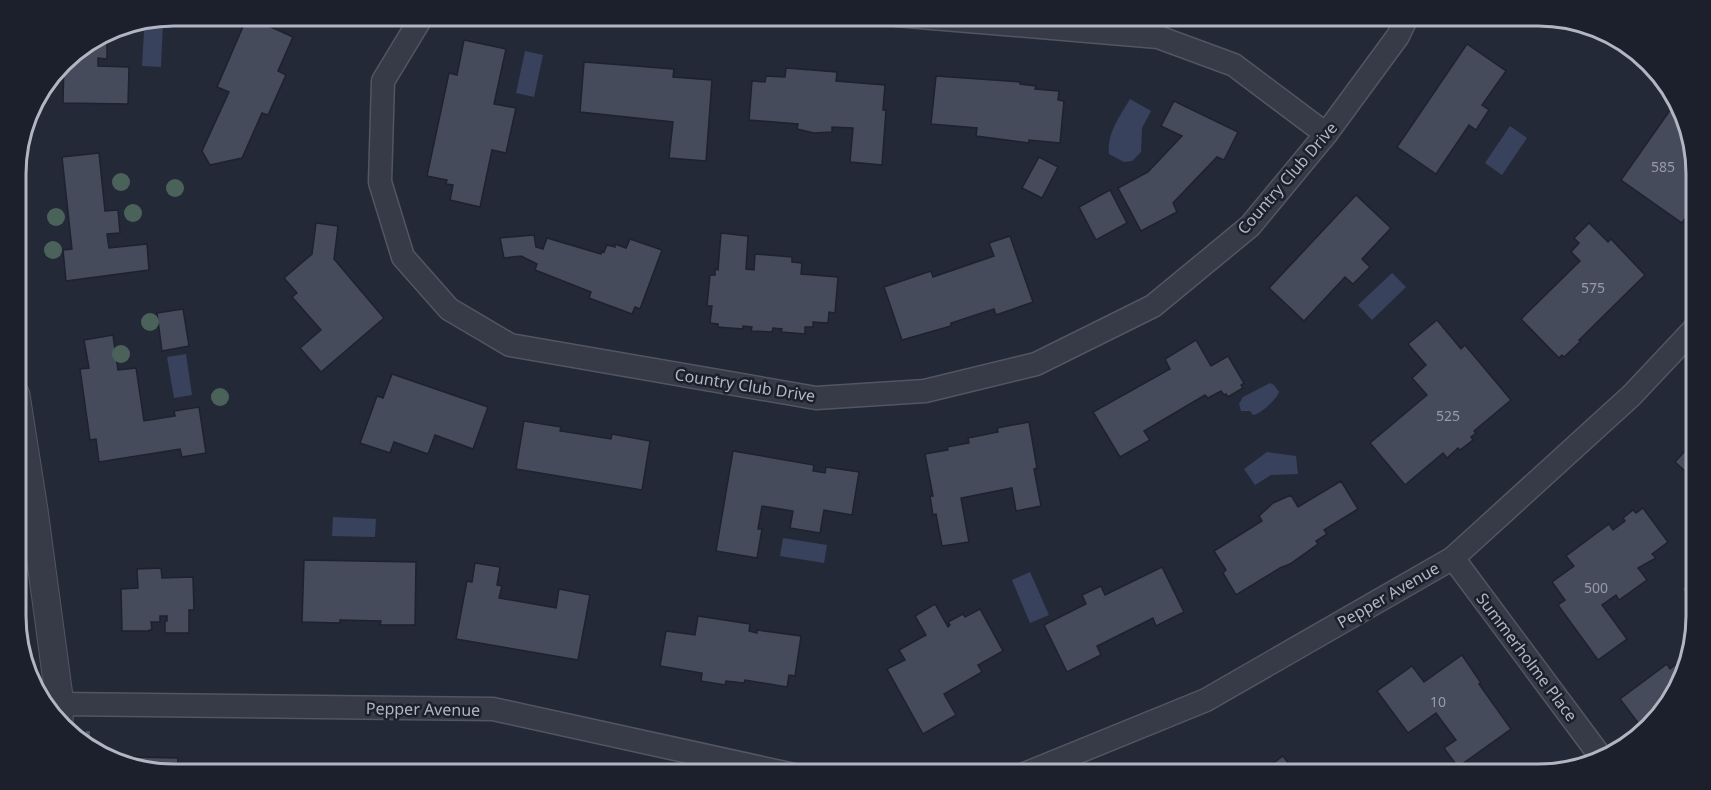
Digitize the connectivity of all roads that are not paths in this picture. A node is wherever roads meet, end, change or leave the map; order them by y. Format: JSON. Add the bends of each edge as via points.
{"nodes":[{"id":1,"x":416,"y":26,"type":"edge"},
{"id":2,"x":1027,"y":26,"type":"edge"},
{"id":3,"x":1403,"y":26,"type":"edge"},
{"id":4,"x":1326,"y":134,"type":"junction"},
{"id":5,"x":1686,"y":338,"type":"edge"},
{"id":6,"x":26,"y":458,"type":"edge"},
{"id":7,"x":1453,"y":558,"type":"junction"},
{"id":8,"x":54,"y":705,"type":"edge"},
{"id":9,"x":60,"y":711,"type":"edge"},
{"id":10,"x":1597,"y":752,"type":"edge"},
{"id":11,"x":744,"y":764,"type":"edge"},
{"id":12,"x":1049,"y":764,"type":"edge"}],
"edges":[{"from":1,"to":4,"type":"street","name":"Country Club Drive","via":[[383,81],[380,182],[403,257],[449,309],[510,345],[816,398],[925,390],[1036,364],[1153,306],[1250,226]]},
{"from":2,"to":4,"type":"street","via":[[1158,37],[1234,65]]},
{"from":3,"to":4,"type":"street","name":"Country Club Drive"},
{"from":5,"to":7,"type":"street","name":"Pepper Avenue","via":[[1632,395]]},
{"from":6,"to":8,"type":"street"},
{"from":7,"to":10,"type":"street","name":"Summerholme Place"},
{"from":7,"to":12,"type":"street","name":"Pepper Avenue","via":[[1206,700]]},
{"from":9,"to":11,"type":"street","name":"Pepper Avenue","via":[[493,709]]}]}
